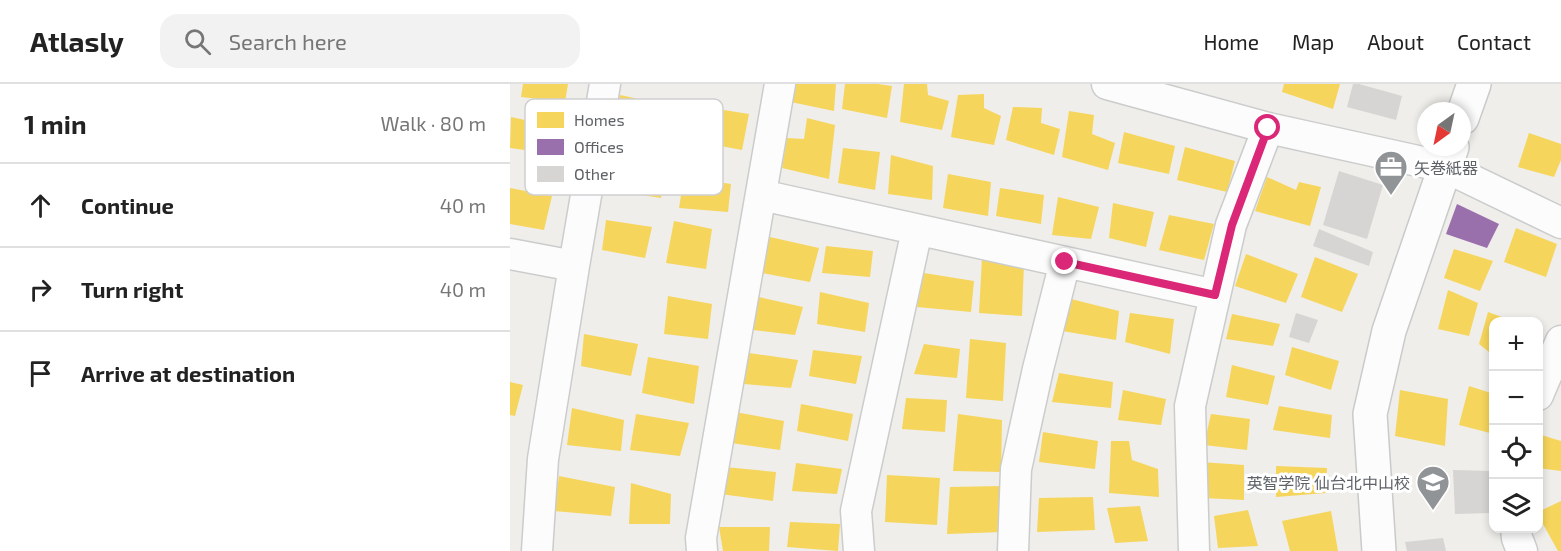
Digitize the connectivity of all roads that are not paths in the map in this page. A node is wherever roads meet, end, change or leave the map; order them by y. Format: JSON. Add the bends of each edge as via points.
{"nodes":[{"id":1,"x":605,"y":84,"type":"edge"},
{"id":2,"x":780,"y":84,"type":"edge"},
{"id":3,"x":1107,"y":84,"type":"edge"},
{"id":4,"x":1474,"y":84,"type":"edge"},
{"id":5,"x":602,"y":99,"type":"edge"},
{"id":6,"x":1468,"y":102,"type":"edge"},
{"id":7,"x":1268,"y":128,"type":"junction"},
{"id":8,"x":1448,"y":157,"type":"edge"},
{"id":9,"x":586,"y":195,"type":"edge"},
{"id":10,"x":761,"y":195,"type":"junction"},
{"id":11,"x":1561,"y":223,"type":"edge"},
{"id":12,"x":917,"y":230,"type":"junction"},
{"id":13,"x":510,"y":254,"type":"edge"},
{"id":14,"x":1065,"y":262,"type":"junction"},
{"id":15,"x":574,"y":266,"type":"junction"},
{"id":16,"x":1215,"y":295,"type":"junction"},
{"id":17,"x":1561,"y":341,"type":"edge"},
{"id":18,"x":1543,"y":386,"type":"edge"},
{"id":19,"x":1543,"y":398,"type":"edge"},
{"id":20,"x":1561,"y":407,"type":"edge"},
{"id":21,"x":1516,"y":533,"type":"edge"},
{"id":22,"x":537,"y":551,"type":"edge"},
{"id":23,"x":702,"y":551,"type":"edge"},
{"id":24,"x":859,"y":551,"type":"edge"},
{"id":25,"x":1013,"y":551,"type":"edge"},
{"id":26,"x":1194,"y":551,"type":"edge"},
{"id":27,"x":1379,"y":551,"type":"edge"},
{"id":28,"x":1522,"y":551,"type":"edge"}],
"edges":[{"from":1,"to":5,"type":"street"},
{"from":2,"to":10,"type":"street"},
{"from":3,"to":7,"type":"street"},
{"from":4,"to":6,"type":"street"},
{"from":7,"to":8,"type":"street"},
{"from":7,"to":16,"type":"street","via":[[1232,225]]},
{"from":8,"to":11,"type":"street"},
{"from":8,"to":27,"type":"street","via":[[1389,331],[1370,414]]},
{"from":9,"to":15,"type":"street"},
{"from":10,"to":12,"type":"street"},
{"from":10,"to":23,"type":"street","via":[[701,538]]},
{"from":12,"to":14,"type":"street"},
{"from":12,"to":24,"type":"street","via":[[856,511]]},
{"from":13,"to":15,"type":"street"},
{"from":14,"to":16,"type":"street"},
{"from":14,"to":25,"type":"street","via":[[1016,468]]},
{"from":15,"to":22,"type":"street","via":[[543,459]]},
{"from":16,"to":26,"type":"street","via":[[1190,406]]},
{"from":17,"to":18,"type":"street"},
{"from":19,"to":20,"type":"street"},
{"from":21,"to":28,"type":"street"}]}
